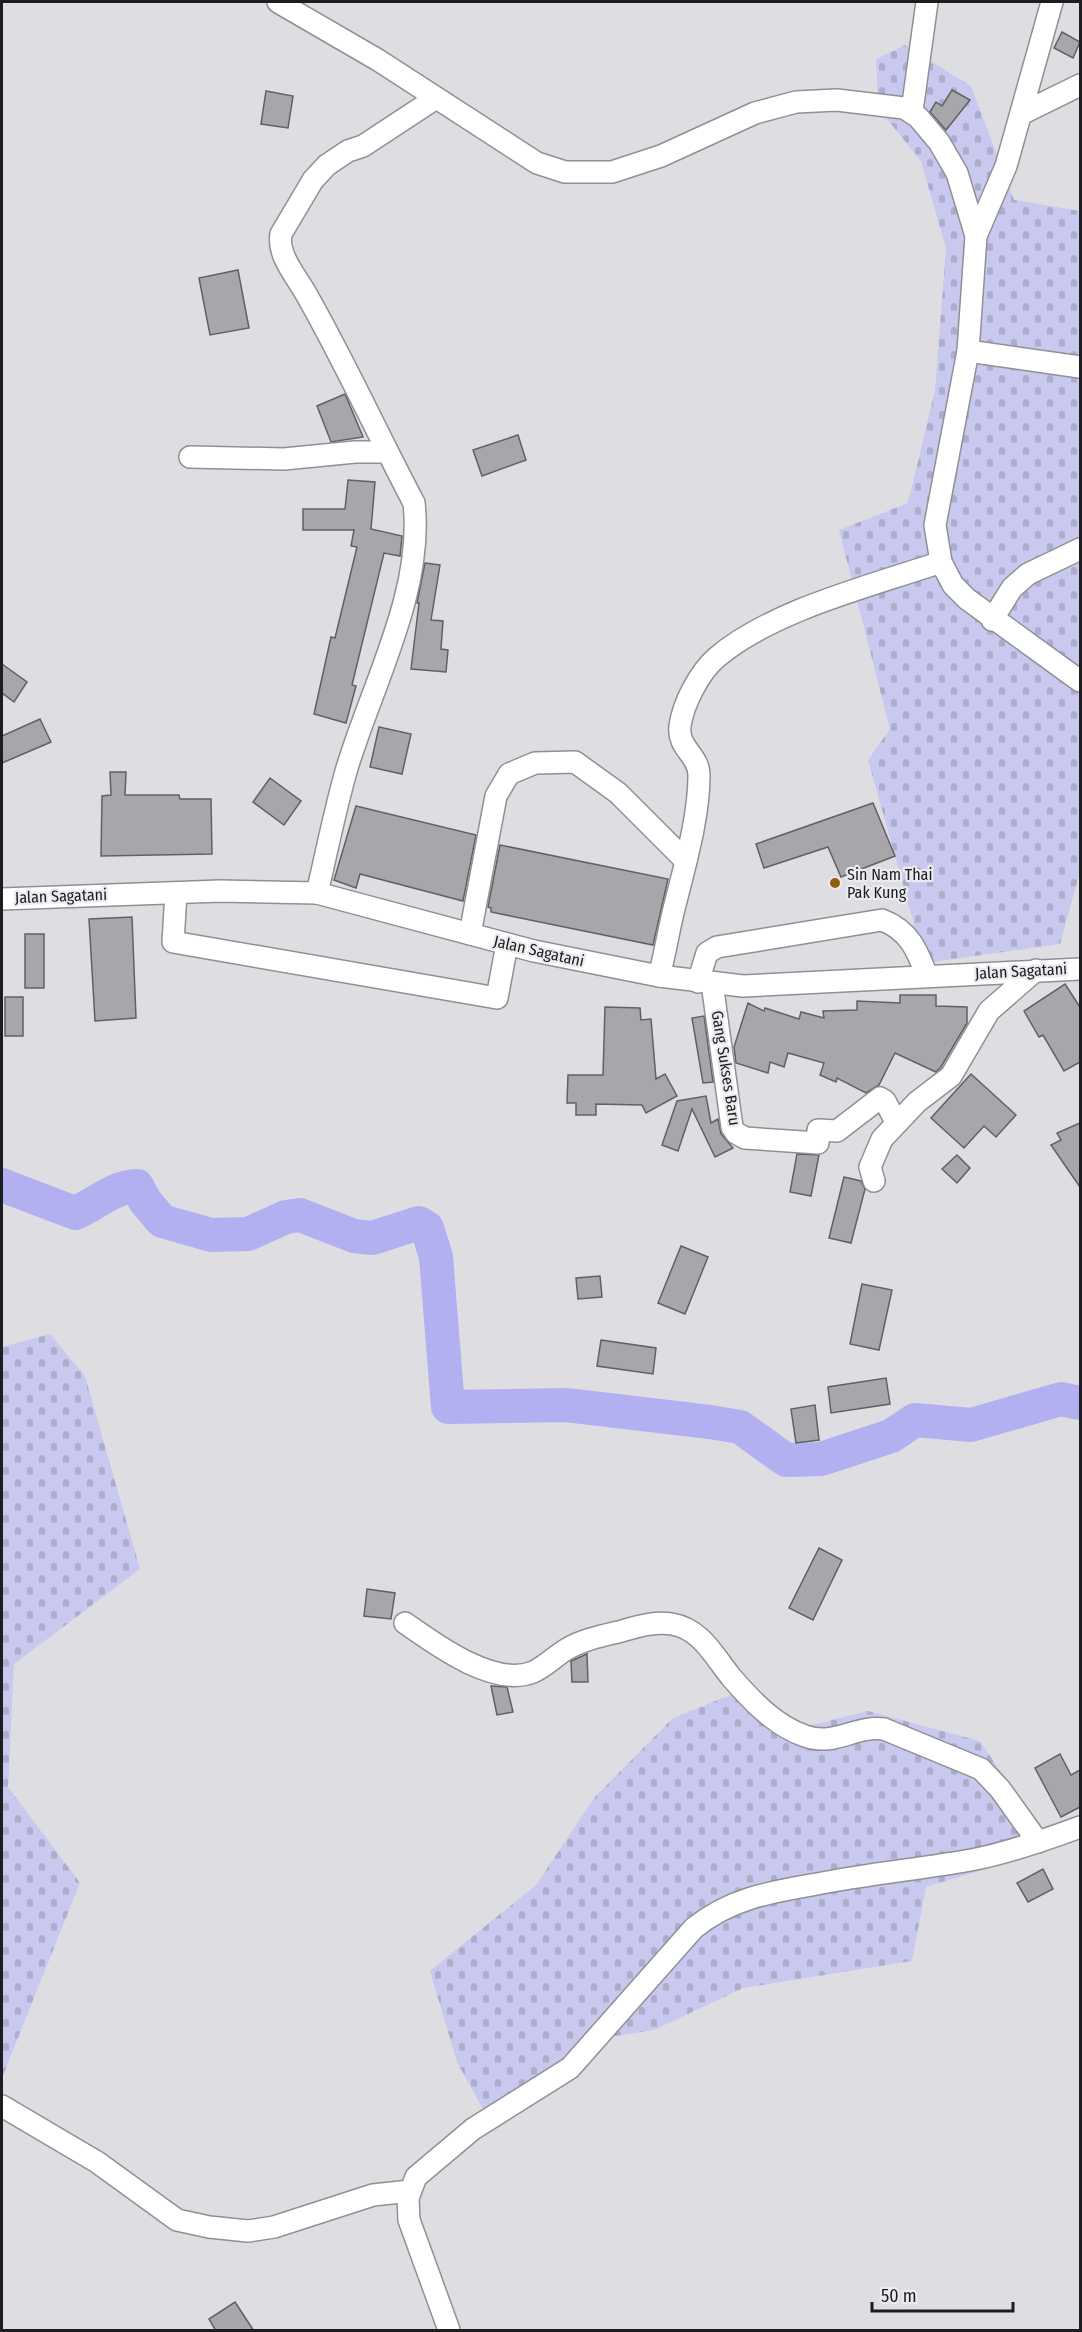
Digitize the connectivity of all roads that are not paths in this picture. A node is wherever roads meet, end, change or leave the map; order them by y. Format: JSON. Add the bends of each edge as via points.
{"nodes":[{"id":1,"x":278,"y":2,"type":"edge"},
{"id":2,"x":927,"y":2,"type":"edge"},
{"id":3,"x":1052,"y":2,"type":"edge"},
{"id":4,"x":1080,"y":85,"type":"edge"},
{"id":5,"x":436,"y":98,"type":"junction"},
{"id":6,"x":912,"y":111,"type":"junction"},
{"id":7,"x":1021,"y":114,"type":"junction"},
{"id":8,"x":976,"y":236,"type":"junction"},
{"id":9,"x":968,"y":351,"type":"junction"},
{"id":10,"x":1080,"y":367,"type":"edge"},
{"id":11,"x":387,"y":452,"type":"junction"},
{"id":12,"x":190,"y":457,"type":"dead end"},
{"id":13,"x":1080,"y":549,"type":"edge"},
{"id":14,"x":941,"y":562,"type":"junction"},
{"id":15,"x":992,"y":620,"type":"junction"},
{"id":16,"x":1080,"y":681,"type":"edge"},
{"id":17,"x":686,"y":861,"type":"junction"},
{"id":18,"x":176,"y":893,"type":"junction"},
{"id":19,"x":317,"y":893,"type":"junction"},
{"id":20,"x":2,"y":899,"type":"edge"},
{"id":21,"x":470,"y":934,"type":"junction"},
{"id":22,"x":507,"y":944,"type":"junction"},
{"id":23,"x":1080,"y":969,"type":"edge"},
{"id":24,"x":1036,"y":970,"type":"junction"},
{"id":25,"x":659,"y":976,"type":"junction"},
{"id":26,"x":927,"y":976,"type":"junction"},
{"id":27,"x":705,"y":982,"type":"junction"},
{"id":28,"x":896,"y":1122,"type":"junction"},
{"id":29,"x":874,"y":1181,"type":"dead end"},
{"id":30,"x":405,"y":1623,"type":"dead end"},
{"id":31,"x":1080,"y":1827,"type":"edge"},
{"id":32,"x":1038,"y":1842,"type":"junction"},
{"id":33,"x":2,"y":2106,"type":"edge"},
{"id":34,"x":410,"y":2191,"type":"junction"},
{"id":35,"x":449,"y":2331,"type":"edge"}],
"edges":[{"from":1,"to":5,"type":"street"},
{"from":2,"to":6,"type":"street"},
{"from":3,"to":7,"type":"street"},
{"from":4,"to":7,"type":"street"},
{"from":5,"to":6,"type":"street","via":[[537,163],[579,174],[612,172],[661,156],[755,113],[796,102],[837,100]]},
{"from":5,"to":11,"type":"street","via":[[327,165],[313,180],[280,241],[285,258],[326,328]]},
{"from":6,"to":8,"type":"street","via":[[939,142],[957,172]]},
{"from":7,"to":8,"type":"street","via":[[1006,166]]},
{"from":8,"to":9,"type":"street"},
{"from":9,"to":10,"type":"street"},
{"from":9,"to":14,"type":"street","via":[[935,525]]},
{"from":11,"to":12,"type":"street","via":[[284,459]]},
{"from":11,"to":19,"type":"street","via":[[414,503],[416,549],[399,616],[347,769]]},
{"from":13,"to":15,"type":"street","via":[[1028,574],[1012,588]]},
{"from":14,"to":15,"type":"street","via":[[953,585]]},
{"from":14,"to":17,"type":"street","via":[[822,602],[747,635],[714,660],[697,683],[679,729],[681,745],[696,762],[699,775]]},
{"from":15,"to":16,"type":"street"},
{"from":17,"to":21,"type":"street","via":[[618,794],[575,762],[535,764],[509,774],[496,796]]},
{"from":17,"to":25,"type":"street"},
{"from":18,"to":19,"type":"street","name":"Jalan Sagatani"},
{"from":18,"to":20,"type":"street","name":"Jalan Sagatani"},
{"from":18,"to":22,"type":"street","via":[[173,942],[497,998]]},
{"from":19,"to":21,"type":"street","name":"Jalan Sagatani"},
{"from":21,"to":22,"type":"street","name":"Jalan Sagatani"},
{"from":22,"to":25,"type":"street","name":"Jalan Sagatani"},
{"from":23,"to":24,"type":"street","name":"Jalan Sagatani"},
{"from":24,"to":26,"type":"street","name":"Jalan Sagatani"},
{"from":24,"to":28,"type":"street","via":[[989,1011],[951,1076],[916,1101]]},
{"from":25,"to":27,"type":"street","name":"Jalan Sagatani"},
{"from":26,"to":27,"type":"street","name":"Jalan Sagatani","via":[[743,986]]},
{"from":26,"to":27,"type":"street","via":[[910,938],[898,926],[882,920],[717,947],[707,953]]},
{"from":27,"to":28,"type":"street","name":"Gang Sukses Baru","via":[[736,1133],[745,1138],[818,1143],[818,1130],[837,1131],[880,1098]]},
{"from":28,"to":29,"type":"street","via":[[873,1156],[870,1167]]},
{"from":30,"to":32,"type":"street","via":[[465,1661],[501,1673],[521,1674],[536,1670],[569,1648],[595,1637],[651,1624],[681,1626],[713,1651],[766,1713],[793,1732],[826,1740],[869,1728],[884,1729],[981,1769]]},
{"from":31,"to":32,"type":"street"},
{"from":32,"to":34,"type":"street","via":[[973,1859],[752,1896],[728,1905],[694,1928],[570,2068],[473,2129],[423,2169]]},
{"from":33,"to":34,"type":"street","via":[[98,2162],[177,2220],[209,2227],[248,2231],[274,2227],[373,2195]]},
{"from":34,"to":35,"type":"street","via":[[409,2220]]}]}
